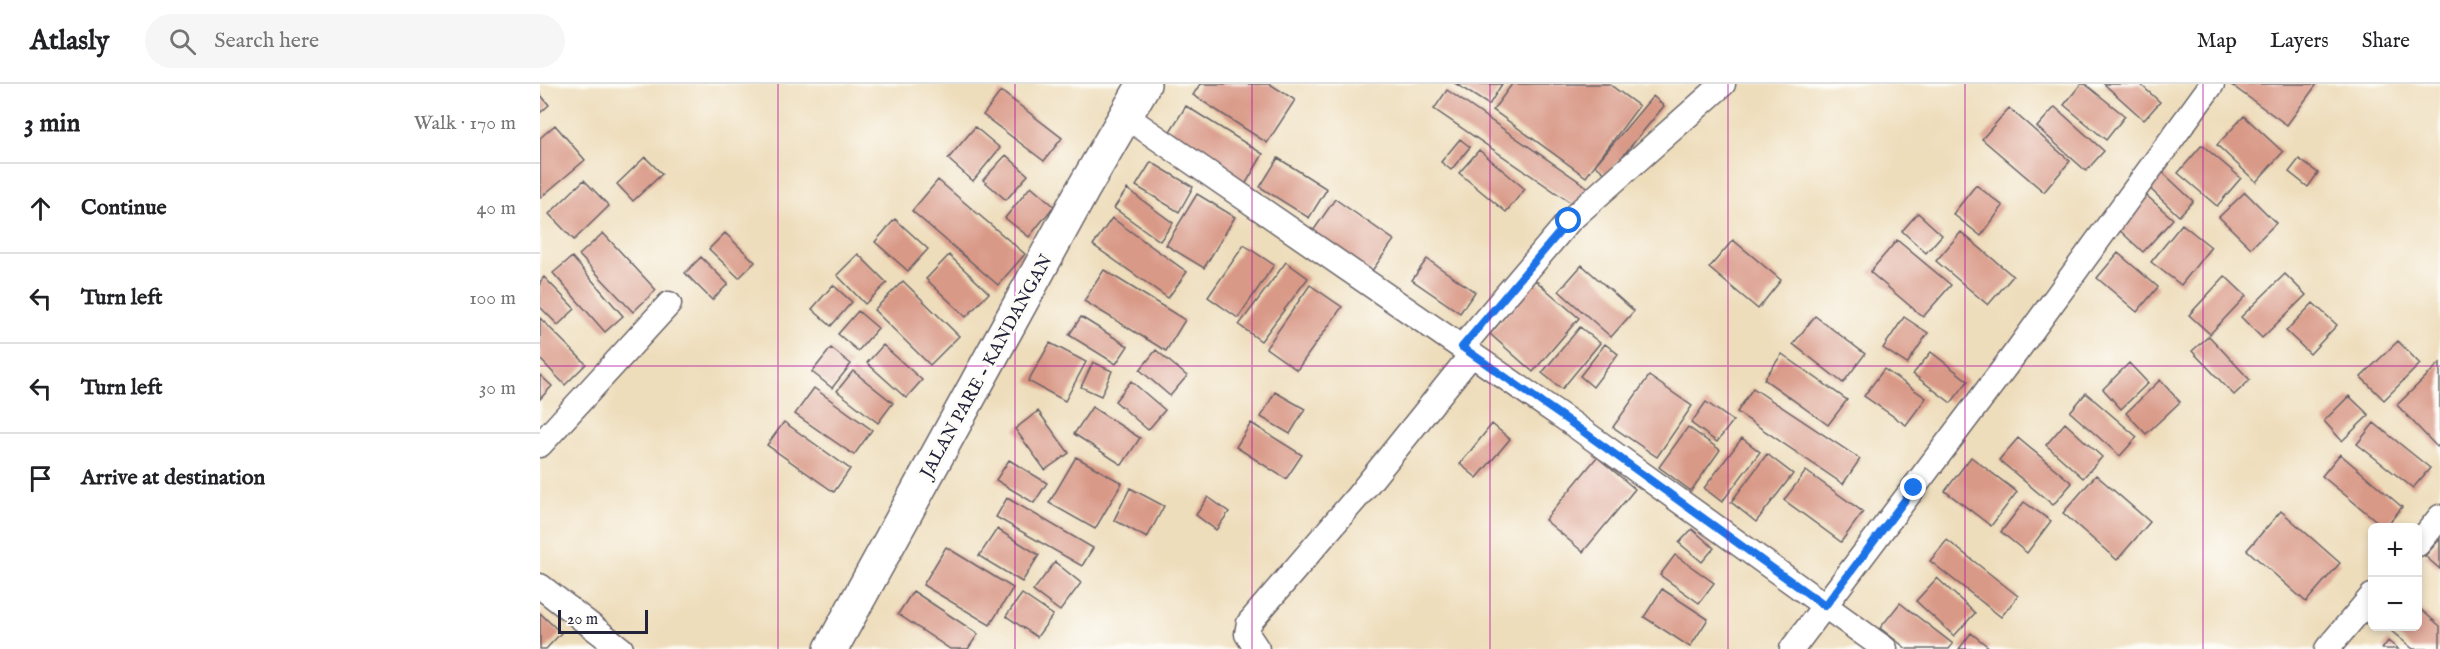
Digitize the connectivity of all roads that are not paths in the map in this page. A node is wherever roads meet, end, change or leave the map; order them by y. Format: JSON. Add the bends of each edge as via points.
{"nodes":[{"id":1,"x":1144,"y":84,"type":"edge"},
{"id":2,"x":1723,"y":84,"type":"edge"},
{"id":3,"x":2212,"y":84,"type":"edge"},
{"id":4,"x":1125,"y":115,"type":"junction"},
{"id":5,"x":669,"y":304,"type":"dead end"},
{"id":6,"x":1467,"y":351,"type":"junction"},
{"id":7,"x":540,"y":444,"type":"edge"},
{"id":8,"x":2440,"y":517,"type":"edge"},
{"id":9,"x":2422,"y":539,"type":"edge"},
{"id":10,"x":540,"y":586,"type":"edge"},
{"id":11,"x":2368,"y":602,"type":"edge"},
{"id":12,"x":1825,"y":606,"type":"junction"},
{"id":13,"x":621,"y":649,"type":"edge"},
{"id":14,"x":831,"y":649,"type":"edge"},
{"id":15,"x":1257,"y":649,"type":"edge"},
{"id":16,"x":1792,"y":649,"type":"edge"},
{"id":17,"x":1885,"y":649,"type":"edge"},
{"id":18,"x":2327,"y":649,"type":"edge"}],
"edges":[{"from":1,"to":4,"type":"main road","name":"JALAN PARE - KANDANGAN"},
{"from":2,"to":6,"type":"street","via":[[1569,221]]},
{"from":3,"to":12,"type":"street"},
{"from":4,"to":6,"type":"street"},
{"from":4,"to":14,"type":"main road","name":"JALAN PARE - KANDANGAN"},
{"from":5,"to":7,"type":"street"},
{"from":6,"to":12,"type":"street"},
{"from":6,"to":15,"type":"street","via":[[1358,496],[1249,623],[1247,634]]},
{"from":8,"to":9,"type":"street"},
{"from":10,"to":13,"type":"street"},
{"from":11,"to":18,"type":"street"},
{"from":12,"to":16,"type":"street"},
{"from":12,"to":17,"type":"street"}]}
